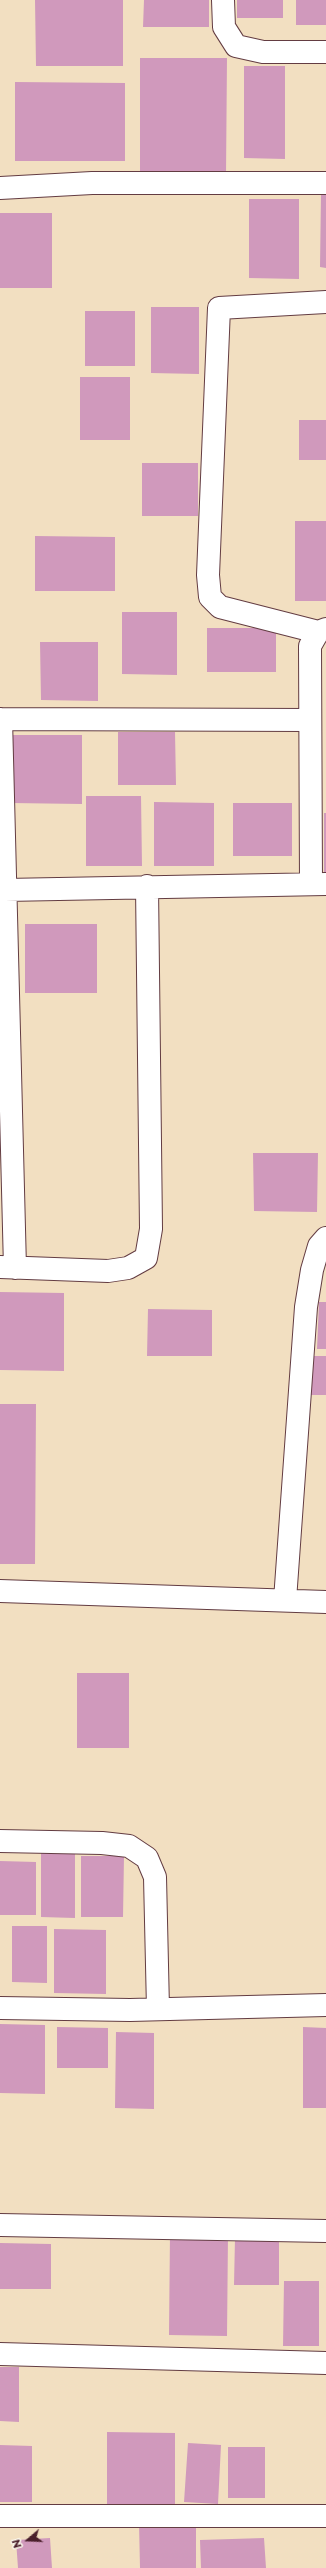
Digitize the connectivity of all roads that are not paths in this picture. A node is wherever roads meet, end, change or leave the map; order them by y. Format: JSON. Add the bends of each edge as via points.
{"nodes":[{"id":1,"x":223,"y":0,"type":"edge"},
{"id":2,"x":326,"y":52,"type":"edge"},
{"id":3,"x":326,"y":183,"type":"edge"},
{"id":4,"x":0,"y":188,"type":"edge"},
{"id":5,"x":326,"y":302,"type":"edge"},
{"id":6,"x":322,"y":630,"type":"edge"},
{"id":7,"x":0,"y":719,"type":"edge"},
{"id":8,"x":310,"y":720,"type":"junction"},
{"id":9,"x":318,"y":884,"type":"edge"},
{"id":10,"x":147,"y":886,"type":"junction"},
{"id":11,"x":5,"y":890,"type":"junction"},
{"id":12,"x":326,"y":1238,"type":"edge"},
{"id":13,"x":8,"y":1268,"type":"edge"},
{"id":14,"x":0,"y":1591,"type":"edge"},
{"id":15,"x":286,"y":1600,"type":"junction"},
{"id":16,"x":326,"y":1602,"type":"edge"},
{"id":17,"x":0,"y":1841,"type":"edge"},
{"id":18,"x":326,"y":2005,"type":"edge"},
{"id":19,"x":0,"y":2008,"type":"edge"},
{"id":20,"x":158,"y":2009,"type":"junction"},
{"id":21,"x":0,"y":2225,"type":"edge"},
{"id":22,"x":326,"y":2231,"type":"edge"},
{"id":23,"x":0,"y":2354,"type":"edge"},
{"id":24,"x":326,"y":2363,"type":"edge"},
{"id":25,"x":0,"y":2516,"type":"edge"},
{"id":26,"x":326,"y":2516,"type":"edge"}],
"edges":[{"from":1,"to":2,"type":"street","via":[[224,27],[236,46],[263,52]]},
{"from":3,"to":4,"type":"street","via":[[92,183]]},
{"from":5,"to":6,"type":"street","via":[[219,308],[208,575],[210,597],[220,607]]},
{"from":6,"to":8,"type":"street","via":[[310,646]]},
{"from":7,"to":8,"type":"street"},
{"from":7,"to":11,"type":"street"},
{"from":8,"to":9,"type":"street"},
{"from":9,"to":10,"type":"street"},
{"from":10,"to":11,"type":"street"},
{"from":10,"to":13,"type":"street","via":[[152,1229],[146,1258],[128,1268],[108,1271]]},
{"from":11,"to":13,"type":"street"},
{"from":12,"to":15,"type":"street","via":[[319,1246],[312,1270],[306,1307]]},
{"from":14,"to":15,"type":"street"},
{"from":15,"to":16,"type":"street"},
{"from":17,"to":20,"type":"street","via":[[129,1846],[147,1858],[155,1876]]},
{"from":18,"to":20,"type":"street"},
{"from":19,"to":20,"type":"street"},
{"from":21,"to":22,"type":"street"},
{"from":23,"to":24,"type":"street"},
{"from":25,"to":26,"type":"street"}]}
